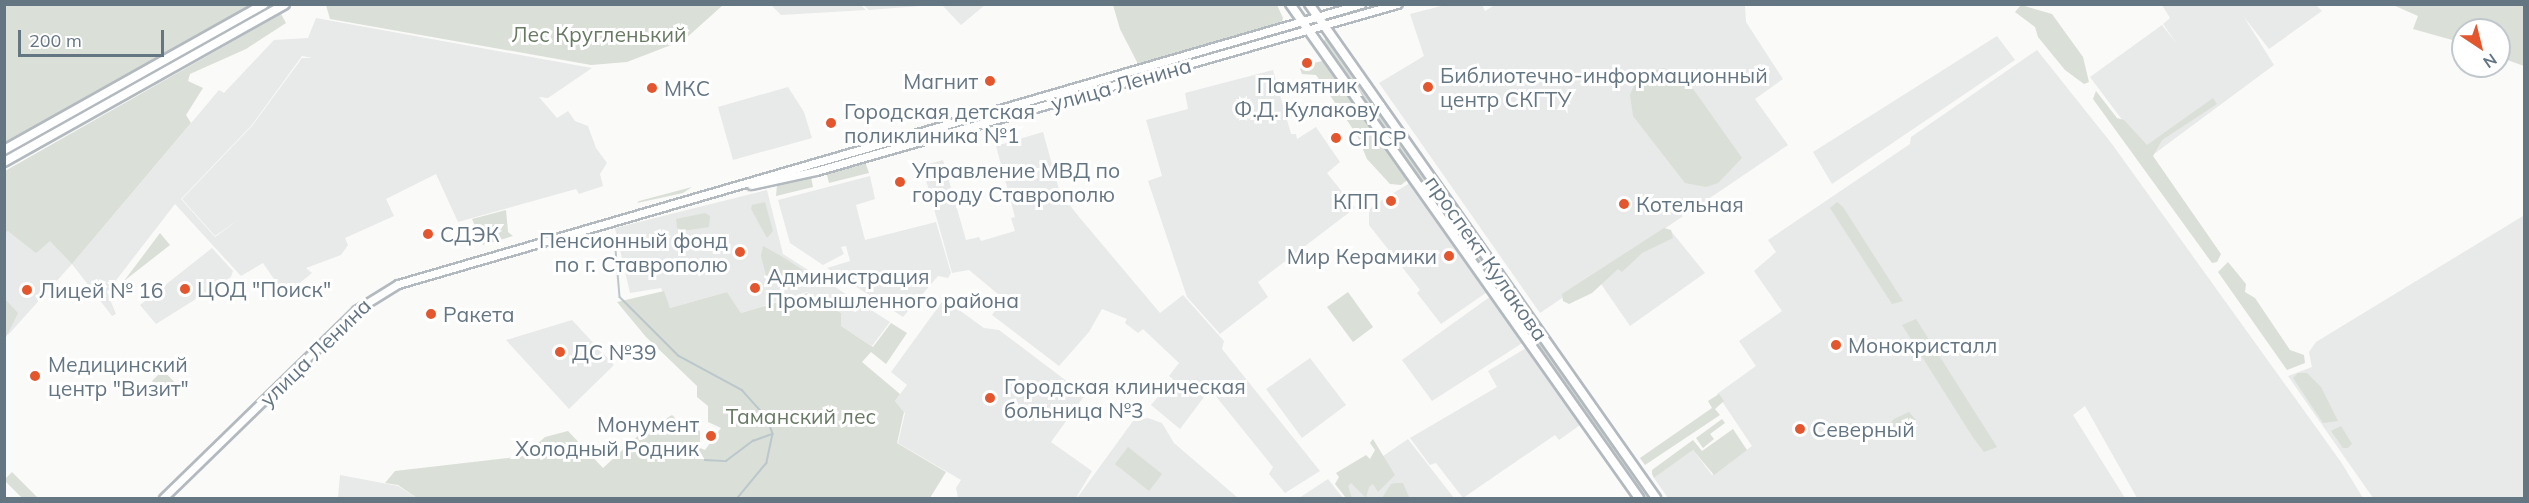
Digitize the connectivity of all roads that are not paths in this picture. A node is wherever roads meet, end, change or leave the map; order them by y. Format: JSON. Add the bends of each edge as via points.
{"nodes":[{"id":1,"x":264,"y":4,"type":"edge"},
{"id":2,"x":285,"y":4,"type":"edge"},
{"id":3,"x":1290,"y":4,"type":"edge"},
{"id":4,"x":1309,"y":4,"type":"edge"},
{"id":5,"x":1361,"y":4,"type":"edge"},
{"id":6,"x":1397,"y":4,"type":"edge"},
{"id":7,"x":1320,"y":17,"type":"junction"},
{"id":8,"x":1304,"y":22,"type":"junction"},
{"id":9,"x":1325,"y":26,"type":"junction"},
{"id":10,"x":1310,"y":30,"type":"junction"},
{"id":11,"x":65,"y":116,"type":"junction"},
{"id":12,"x":71,"y":126,"type":"junction"},
{"id":13,"x":4,"y":150,"type":"edge"},
{"id":14,"x":4,"y":162,"type":"edge"},
{"id":15,"x":739,"y":187,"type":"junction"},
{"id":16,"x":163,"y":498,"type":"edge"},
{"id":17,"x":1639,"y":498,"type":"edge"},
{"id":18,"x":1656,"y":498,"type":"edge"}],
"edges":[{"from":1,"to":11,"type":"main road"},
{"from":2,"to":12,"type":"main road"},
{"from":3,"to":8,"type":"main road","name":"проспект Кулакова"},
{"from":4,"to":7,"type":"main road","name":"проспект Кулакова"},
{"from":5,"to":7,"type":"main road","name":"улица Ленина"},
{"from":6,"to":9,"type":"main road","name":"улица Ленина"},
{"from":7,"to":8,"type":"main road","name":"улица Ленина"},
{"from":7,"to":9,"type":"main road","name":"проспект Кулакова"},
{"from":8,"to":10,"type":"main road","name":"проспект Кулакова"},
{"from":8,"to":15,"type":"main road","name":"улица Ленина","via":[[814,161]]},
{"from":9,"to":10,"type":"main road","name":"улица Ленина"},
{"from":9,"to":18,"type":"main road","name":"проспект Кулакова"},
{"from":10,"to":15,"type":"main road","name":"улица Ленина","via":[[816,171]]},
{"from":10,"to":17,"type":"main road","name":"проспект Кулакова"},
{"from":11,"to":12,"type":"main road"},
{"from":11,"to":13,"type":"main road"},
{"from":12,"to":14,"type":"main road"},
{"from":15,"to":16,"type":"main road","name":"улица Ленина","via":[[386,289],[356,310]]}]}
